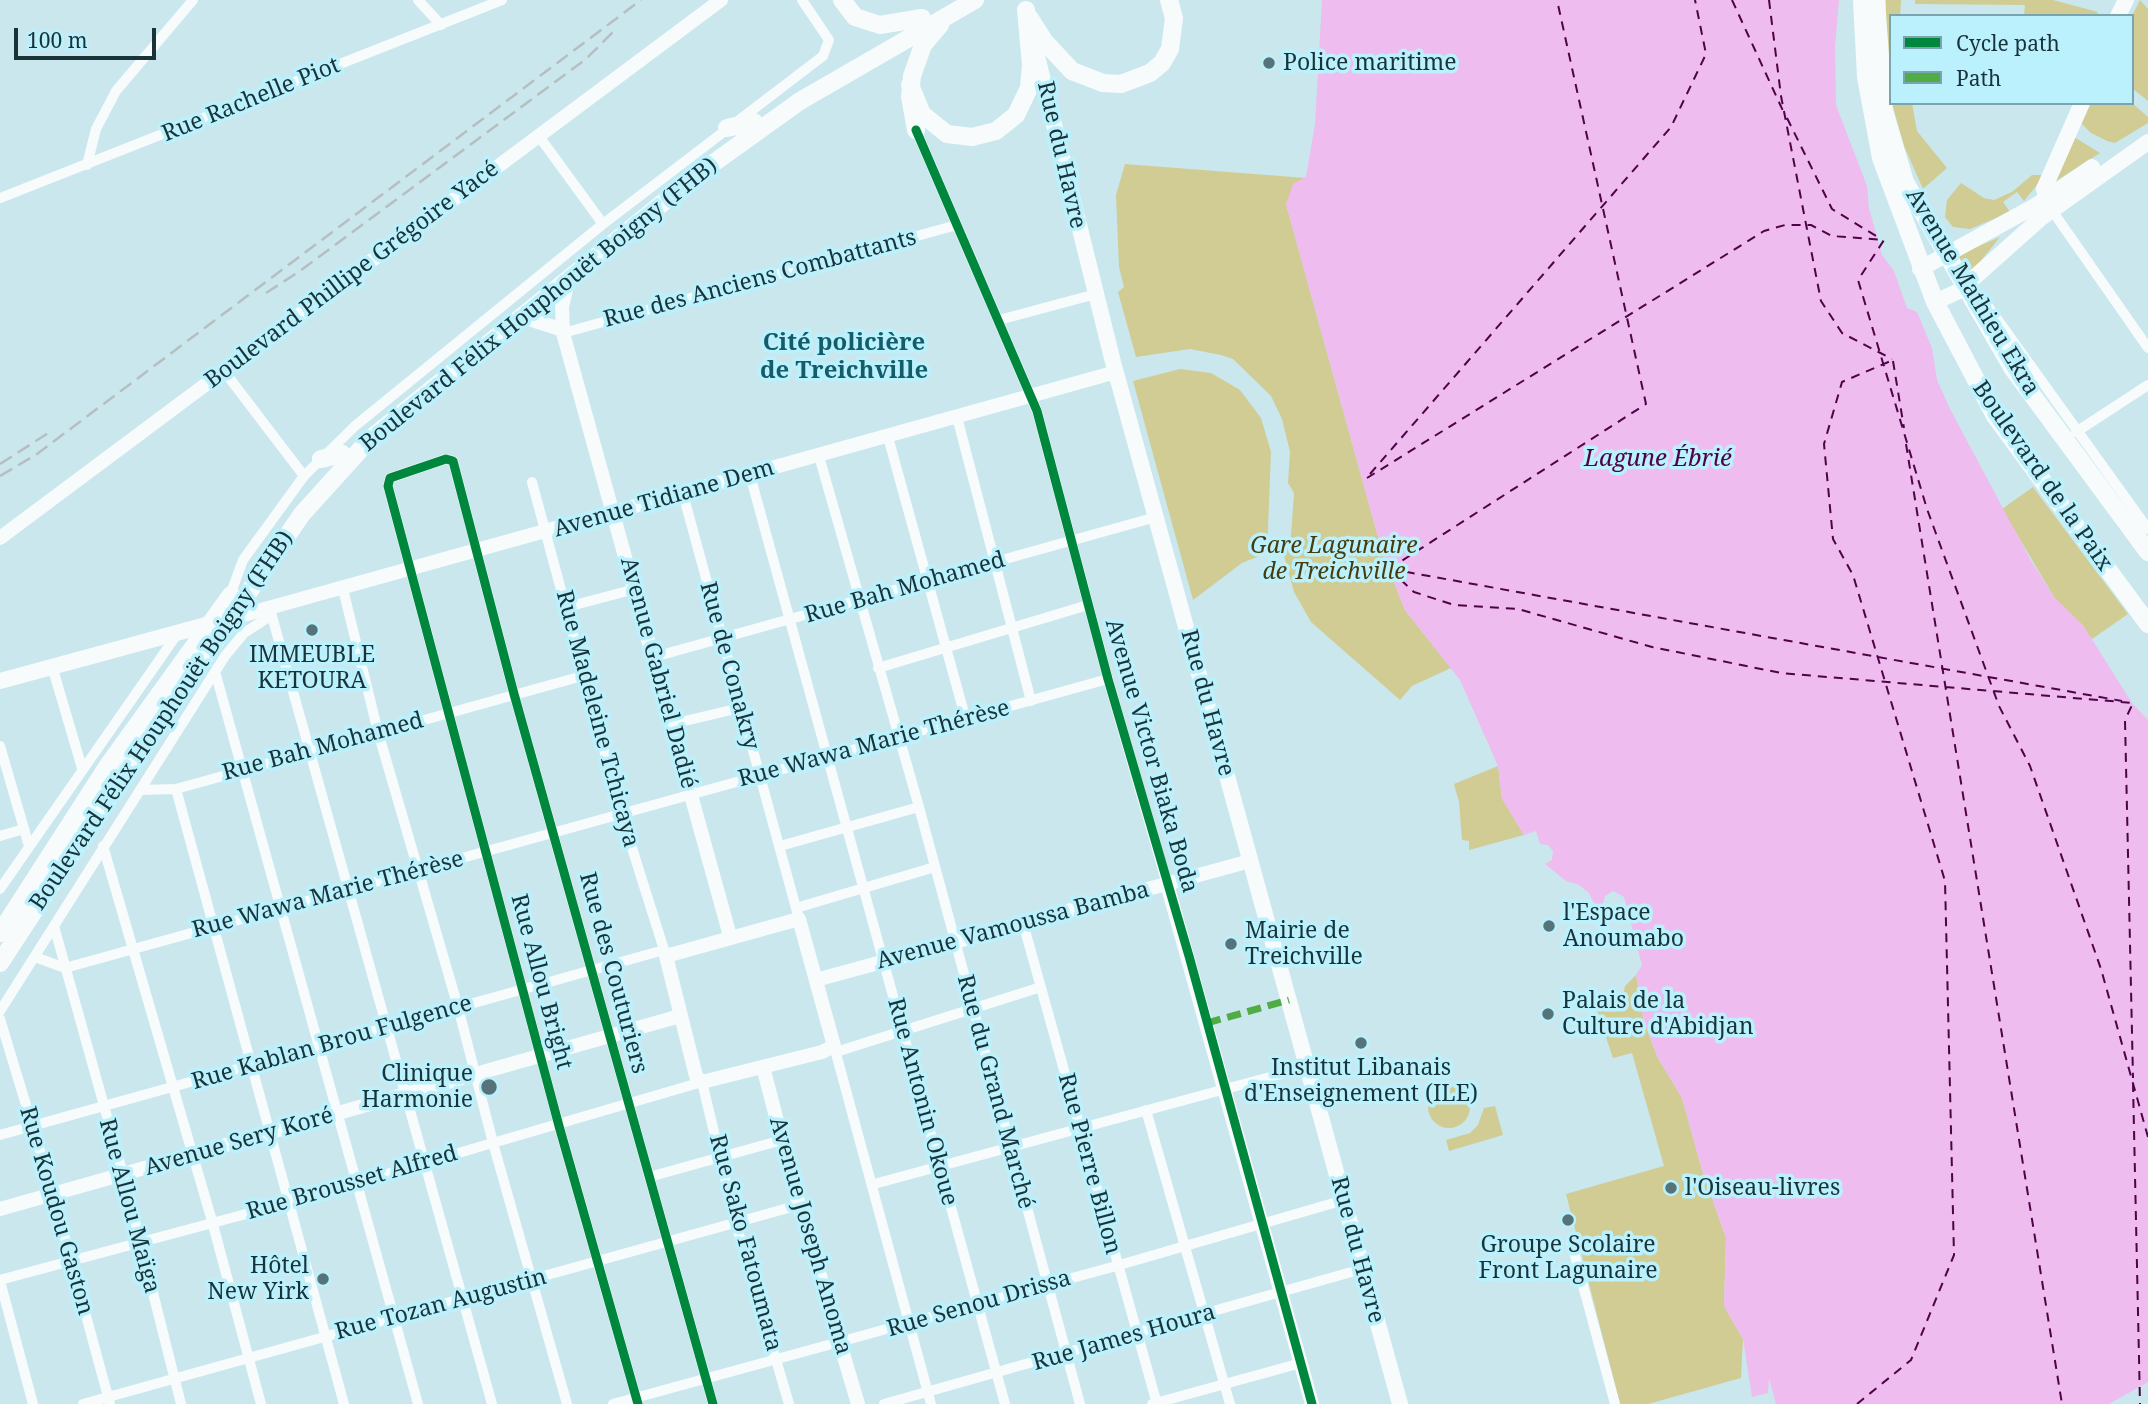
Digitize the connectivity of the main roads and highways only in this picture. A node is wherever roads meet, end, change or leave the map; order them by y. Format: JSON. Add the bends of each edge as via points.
{"nodes":[{"id":1,"x":842,"y":0,"type":"edge"},
{"id":2,"x":1169,"y":0,"type":"edge"},
{"id":3,"x":1862,"y":0,"type":"edge"},
{"id":4,"x":1876,"y":0,"type":"edge"},
{"id":5,"x":965,"y":2,"type":"edge"},
{"id":6,"x":1024,"y":5,"type":"edge"},
{"id":7,"x":922,"y":18,"type":"junction"},
{"id":8,"x":910,"y":85,"type":"junction"},
{"id":9,"x":2081,"y":105,"type":"edge"},
{"id":10,"x":754,"y":122,"type":"junction"},
{"id":11,"x":727,"y":128,"type":"road end"},
{"id":12,"x":916,"y":130,"type":"road end"},
{"id":13,"x":2148,"y":132,"type":"edge"},
{"id":14,"x":2148,"y":142,"type":"edge"},
{"id":15,"x":2048,"y":204,"type":"junction"},
{"id":16,"x":1946,"y":253,"type":"junction"},
{"id":17,"x":1920,"y":269,"type":"junction"},
{"id":18,"x":1966,"y":289,"type":"junction"},
{"id":19,"x":1935,"y":302,"type":"junction"},
{"id":20,"x":342,"y":454,"type":"junction"},
{"id":21,"x":321,"y":459,"type":"road end"},
{"id":22,"x":2148,"y":552,"type":"edge"},
{"id":23,"x":229,"y":619,"type":"junction"},
{"id":24,"x":2148,"y":623,"type":"edge"},
{"id":25,"x":210,"y":624,"type":"junction"},
{"id":26,"x":0,"y":681,"type":"edge"},
{"id":27,"x":0,"y":933,"type":"edge"},
{"id":28,"x":0,"y":963,"type":"edge"},
{"id":29,"x":1400,"y":1404,"type":"edge"}],
"edges":[{"from":1,"to":7,"type":"main road","via":[[855,17],[880,25]]},
{"from":2,"to":6,"type":"main road","via":[[1174,26],[1170,49],[1150,73],[1121,84],[1103,83],[1072,71],[1045,42]]},
{"from":3,"to":17,"type":"main road","name":"Boulevard de la Paix","via":[[1866,78],[1875,134]]},
{"from":4,"to":16,"type":"main road","name":"Avenue Mathieu Ekra","via":[[1882,92],[1893,147],[1905,182]]},
{"from":5,"to":7,"type":"main road","name":"Boulevard Félix Houphouët Boigny (FHB)"},
{"from":5,"to":8,"type":"main road","via":[[929,35]]},
{"from":5,"to":23,"type":"main road","name":"Boulevard Félix Houphouët Boigny (FHB)","via":[[800,101],[701,172],[370,439],[310,505]]},
{"from":6,"to":8,"type":"main road","via":[[1029,88],[1016,115],[996,131],[972,137],[947,134],[922,114]]},
{"from":6,"to":29,"type":"main road","name":"Rue du Havre","via":[[1116,372]]},
{"from":7,"to":10,"type":"main road","name":"Boulevard Félix Houphouët Boigny (FHB)","via":[[794,93]]},
{"from":8,"to":12,"type":"main road"},
{"from":9,"to":15,"type":"main road","via":[[2044,189]]},
{"from":10,"to":11,"type":"main road"},
{"from":10,"to":20,"type":"main road","name":"Boulevard Félix Houphouët Boigny (FHB)","via":[[391,408]]},
{"from":13,"to":15,"type":"main road"},
{"from":14,"to":15,"type":"main road"},
{"from":15,"to":16,"type":"main road"},
{"from":15,"to":18,"type":"main road"},
{"from":16,"to":17,"type":"main road"},
{"from":16,"to":18,"type":"main road","name":"Avenue Mathieu Ekra"},
{"from":17,"to":19,"type":"main road","name":"Boulevard de la Paix"},
{"from":18,"to":19,"type":"main road"},
{"from":18,"to":22,"type":"main road","name":"Avenue Mathieu Ekra","via":[[2013,369],[2059,421],[2134,521]]},
{"from":19,"to":24,"type":"main road","name":"Boulevard de la Paix","via":[[1995,416]]},
{"from":20,"to":21,"type":"main road"},
{"from":20,"to":25,"type":"main road","name":"Boulevard Félix Houphouët Boigny (FHB)","via":[[293,509]]},
{"from":23,"to":25,"type":"main road","name":"Avenue Tidiane Dem"},
{"from":23,"to":28,"type":"main road","name":"Boulevard Félix Houphouët Boigny (FHB)"},
{"from":25,"to":26,"type":"main road","name":"Avenue Tidiane Dem"},
{"from":25,"to":27,"type":"main road","name":"Boulevard Félix Houphouët Boigny (FHB)","via":[[103,774]]}]}
